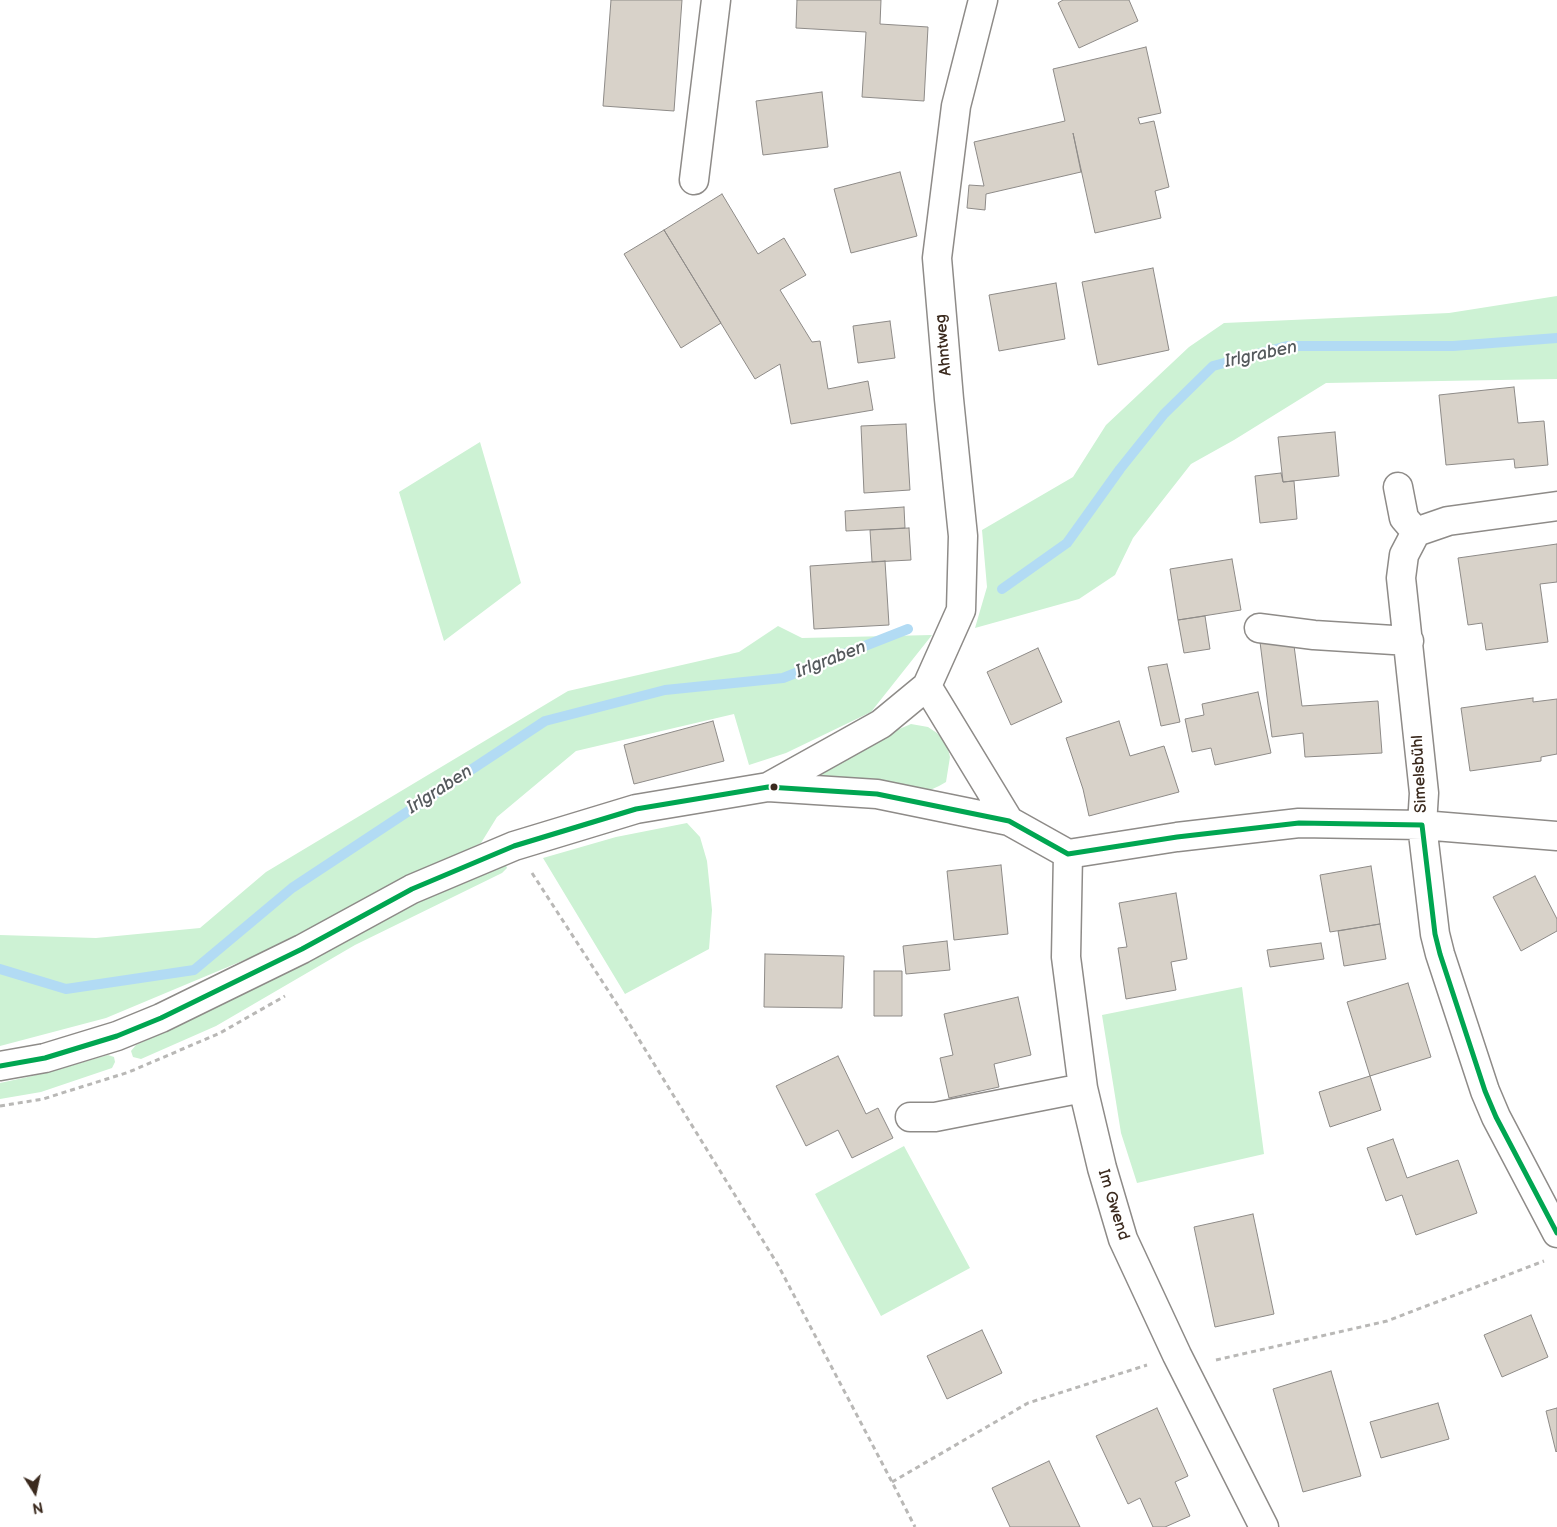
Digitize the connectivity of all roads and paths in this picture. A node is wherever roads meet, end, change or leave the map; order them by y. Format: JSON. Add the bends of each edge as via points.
{"nodes":[{"id":1,"x":716,"y":0,"type":"edge"},
{"id":2,"x":983,"y":0,"type":"edge"},
{"id":3,"x":694,"y":180,"type":"dead end"},
{"id":4,"x":1398,"y":487,"type":"dead end"},
{"id":5,"x":1557,"y":506,"type":"edge"},
{"id":6,"x":1416,"y":532,"type":"junction"},
{"id":7,"x":1259,"y":628,"type":"dead end"},
{"id":8,"x":1409,"y":641,"type":"junction"},
{"id":9,"x":927,"y":686,"type":"junction"},
{"id":10,"x":768,"y":787,"type":"junction"},
{"id":11,"x":1009,"y":821,"type":"junction"},
{"id":12,"x":1422,"y":825,"type":"junction"},
{"id":13,"x":1557,"y":836,"type":"edge"},
{"id":14,"x":514,"y":846,"type":"junction"},
{"id":15,"x":1068,"y":854,"type":"junction"},
{"id":16,"x":0,"y":1066,"type":"edge"},
{"id":17,"x":1083,"y":1088,"type":"junction"},
{"id":18,"x":910,"y":1117,"type":"dead end"},
{"id":19,"x":1557,"y":1233,"type":"edge"},
{"id":20,"x":1548,"y":1260,"type":"dead end"},
{"id":21,"x":1178,"y":1355,"type":"junction"},
{"id":22,"x":892,"y":1482,"type":"junction"},
{"id":23,"x":914,"y":1527,"type":"edge"},
{"id":24,"x":1264,"y":1527,"type":"edge"}],
"edges":[{"from":1,"to":3,"type":"street"},
{"from":2,"to":9,"type":"street","name":"Ahntweg","via":[[956,106],[937,258],[963,536],[961,610]]},
{"from":4,"to":6,"type":"street","via":[[1404,518]]},
{"from":5,"to":6,"type":"street","via":[[1448,521]]},
{"from":6,"to":8,"type":"street","name":"Simelsbühl","via":[[1404,555],[1401,578]]},
{"from":7,"to":8,"type":"street"},
{"from":8,"to":12,"type":"street","name":"Simelsbühl","via":[[1424,793]]},
{"from":9,"to":10,"type":"street","name":"Ahntweg","via":[[881,724]]},
{"from":9,"to":11,"type":"street"},
{"from":10,"to":11,"type":"street","via":[[877,794]]},
{"from":10,"to":14,"type":"street","via":[[636,809]]},
{"from":11,"to":15,"type":"street"},
{"from":12,"to":13,"type":"street"},
{"from":12,"to":15,"type":"street","via":[[1299,823]]},
{"from":12,"to":19,"type":"street","name":"Simelsbühl","via":[[1440,954],[1492,1108]]},
{"from":14,"to":16,"type":"street","via":[[412,888],[302,949],[162,1018],[117,1036],[44,1058]]},
{"from":14,"to":22,"type":"path","via":[[622,1012],[778,1265]]},
{"from":15,"to":17,"type":"street","name":"Im Gwend","via":[[1066,957]]},
{"from":17,"to":18,"type":"street","via":[[935,1117]]},
{"from":17,"to":21,"type":"street","name":"Im Gwend","via":[[1123,1239]]},
{"from":20,"to":21,"type":"path","via":[[1387,1321],[1209,1361]]},
{"from":21,"to":22,"type":"path","via":[[1028,1403]]},
{"from":21,"to":24,"type":"street","name":"Im Gwend"},
{"from":22,"to":23,"type":"path"}]}
